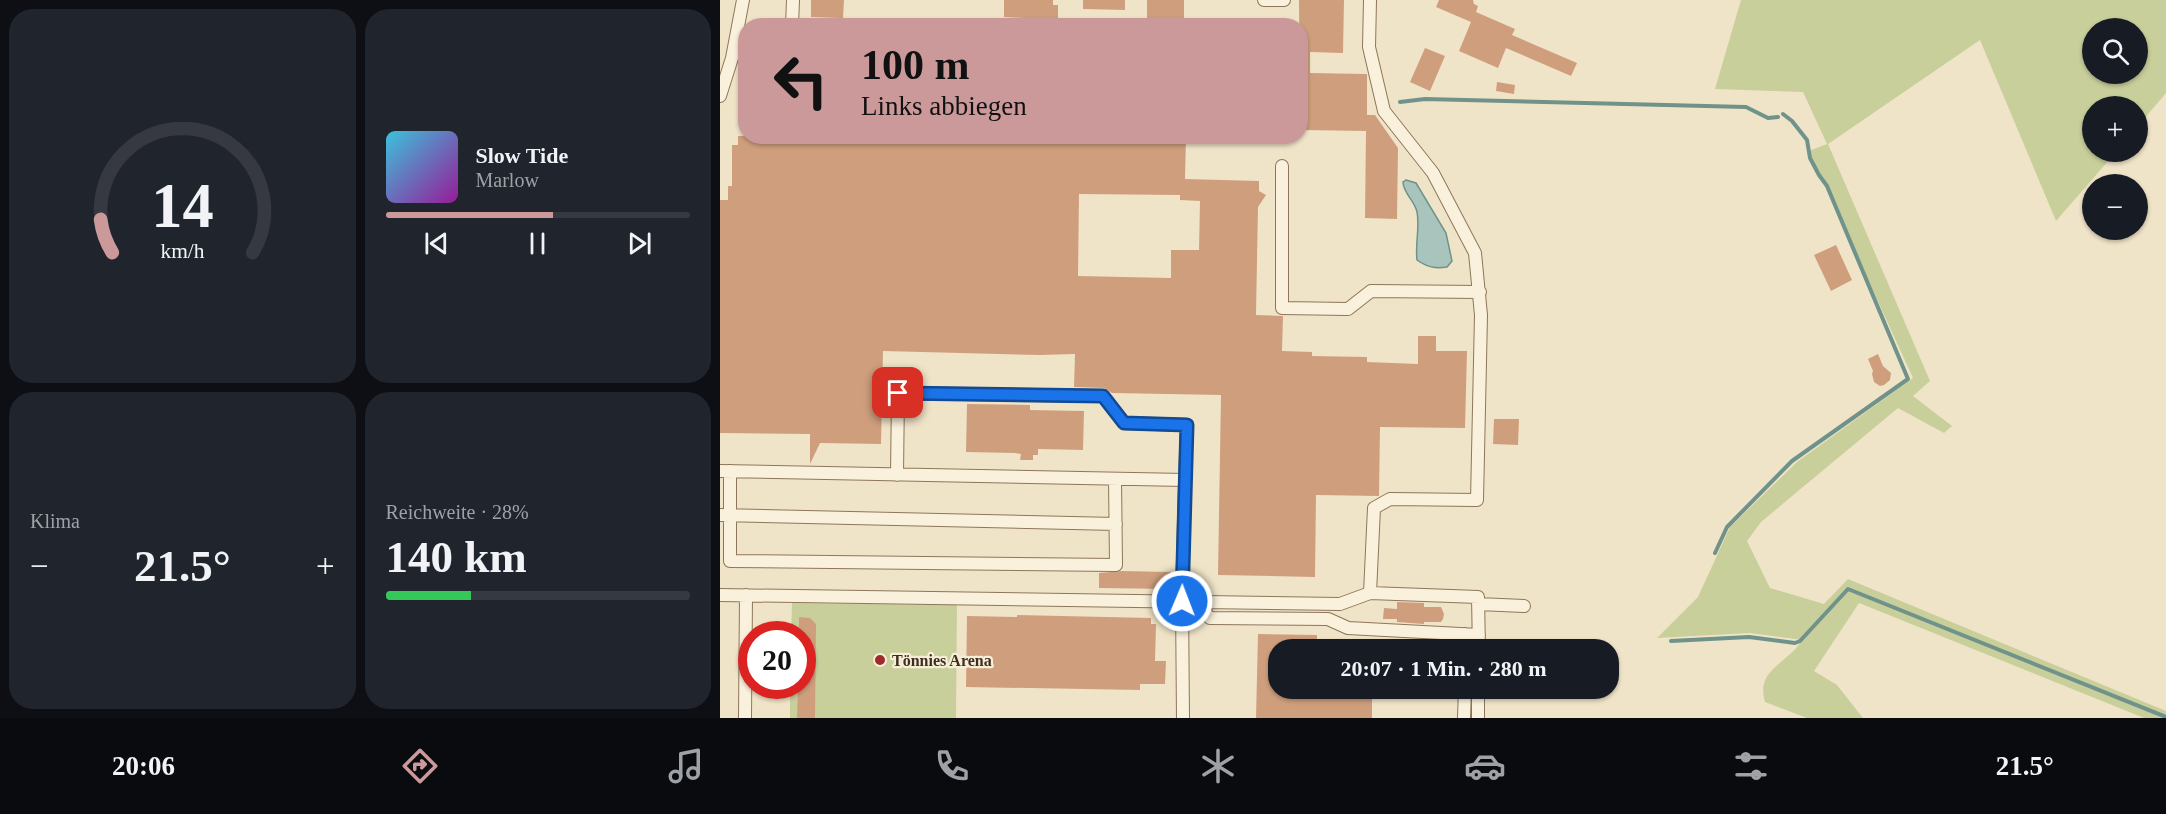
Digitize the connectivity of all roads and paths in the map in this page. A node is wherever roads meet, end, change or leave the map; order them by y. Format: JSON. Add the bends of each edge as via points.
{"nodes":[{"id":1,"x":743,"y":0,"type":"edge"},
{"id":2,"x":793,"y":0,"type":"edge"},
{"id":3,"x":1264,"y":0,"type":"edge"},
{"id":4,"x":1284,"y":0,"type":"edge"},
{"id":5,"x":1370,"y":0,"type":"edge"},
{"id":6,"x":740,"y":18,"type":"edge"},
{"id":7,"x":792,"y":18,"type":"edge"},
{"id":8,"x":738,"y":26,"type":"edge"},
{"id":9,"x":720,"y":94,"type":"edge"},
{"id":10,"x":1282,"y":166,"type":"dead end"},
{"id":11,"x":1480,"y":292,"type":"junction"},
{"id":12,"x":725,"y":471,"type":"edge"},
{"id":13,"x":897,"y":475,"type":"junction"},
{"id":14,"x":1115,"y":479,"type":"junction"},
{"id":15,"x":1185,"y":480,"type":"junction"},
{"id":16,"x":725,"y":515,"type":"edge"},
{"id":17,"x":1116,"y":524,"type":"junction"},
{"id":18,"x":1370,"y":593,"type":"junction"},
{"id":19,"x":720,"y":595,"type":"edge"},
{"id":20,"x":746,"y":595,"type":"junction"},
{"id":21,"x":1478,"y":600,"type":"junction"},
{"id":22,"x":1189,"y":601,"type":"junction"},
{"id":23,"x":1524,"y":606,"type":"dead end"},
{"id":24,"x":1465,"y":634,"type":"junction"},
{"id":25,"x":1479,"y":635,"type":"junction"},
{"id":26,"x":1465,"y":639,"type":"edge"},
{"id":27,"x":1479,"y":639,"type":"edge"},
{"id":28,"x":1465,"y":699,"type":"edge"},
{"id":29,"x":1478,"y":699,"type":"edge"},
{"id":30,"x":745,"y":718,"type":"edge"},
{"id":31,"x":1183,"y":718,"type":"edge"},
{"id":32,"x":1464,"y":718,"type":"edge"},
{"id":33,"x":1478,"y":718,"type":"edge"}],
"edges":[{"from":1,"to":6,"type":"street"},
{"from":2,"to":7,"type":"street"},
{"from":3,"to":4,"type":"street"},
{"from":5,"to":11,"type":"street","via":[[1368,47],[1384,111],[1433,173],[1475,253]]},
{"from":8,"to":9,"type":"street"},
{"from":10,"to":11,"type":"street","via":[[1282,308],[1348,309],[1371,291]]},
{"from":11,"to":18,"type":"street","via":[[1477,500],[1390,499],[1374,508]]},
{"from":12,"to":13,"type":"street"},
{"from":12,"to":16,"type":"street"},
{"from":13,"to":14,"type":"street"},
{"from":13,"to":15,"type":"street","via":[[898,393],[1103,396],[1124,423],[1187,425]]},
{"from":14,"to":15,"type":"street"},
{"from":14,"to":17,"type":"street"},
{"from":15,"to":22,"type":"street"},
{"from":16,"to":17,"type":"street"},
{"from":16,"to":17,"type":"street","via":[[730,561],[1116,565]]},
{"from":18,"to":21,"type":"street"},
{"from":18,"to":22,"type":"street","via":[[1340,604]]},
{"from":19,"to":20,"type":"street"},
{"from":20,"to":22,"type":"street"},
{"from":20,"to":30,"type":"street"},
{"from":21,"to":23,"type":"street"},
{"from":21,"to":25,"type":"street"},
{"from":22,"to":24,"type":"street","via":[[1210,618],[1328,619],[1348,628]]},
{"from":22,"to":31,"type":"street","via":[[1184,625]]},
{"from":24,"to":25,"type":"street"},
{"from":24,"to":26,"type":"street"},
{"from":25,"to":27,"type":"street"},
{"from":28,"to":32,"type":"street"},
{"from":29,"to":33,"type":"street"}]}
